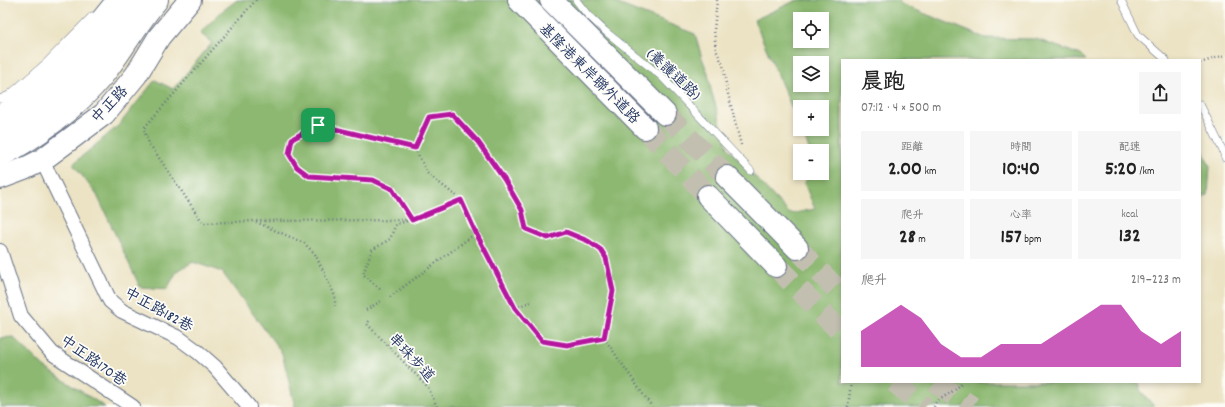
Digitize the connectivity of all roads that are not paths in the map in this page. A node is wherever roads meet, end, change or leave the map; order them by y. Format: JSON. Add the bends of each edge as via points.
{"nodes":[{"id":1,"x":118,"y":0,"type":"edge"},
{"id":2,"x":141,"y":0,"type":"edge"},
{"id":3,"x":157,"y":0,"type":"edge"},
{"id":4,"x":190,"y":0,"type":"edge"},
{"id":5,"x":519,"y":0,"type":"edge"},
{"id":6,"x":551,"y":0,"type":"edge"},
{"id":7,"x":576,"y":0,"type":"edge"},
{"id":8,"x":1121,"y":0,"type":"edge"},
{"id":9,"x":97,"y":11,"type":"dead end"},
{"id":10,"x":1165,"y":59,"type":"edge"},
{"id":11,"x":0,"y":99,"type":"edge"},
{"id":12,"x":1201,"y":106,"type":"edge"},
{"id":13,"x":665,"y":114,"type":"tunnel mouth"},
{"id":14,"x":0,"y":115,"type":"edge"},
{"id":15,"x":645,"y":128,"type":"tunnel mouth"},
{"id":16,"x":0,"y":136,"type":"edge"},
{"id":17,"x":0,"y":156,"type":"edge"},
{"id":18,"x":1225,"y":158,"type":"edge"},
{"id":19,"x":42,"y":160,"type":"junction"},
{"id":20,"x":751,"y":171,"type":"dead end"},
{"id":21,"x":727,"y":177,"type":"tunnel mouth"},
{"id":22,"x":0,"y":178,"type":"edge"},
{"id":23,"x":708,"y":196,"type":"tunnel mouth"},
{"id":24,"x":797,"y":248,"type":"tunnel mouth"},
{"id":25,"x":0,"y":252,"type":"edge"},
{"id":26,"x":2,"y":266,"type":"edge"},
{"id":27,"x":776,"y":266,"type":"tunnel mouth"},
{"id":28,"x":133,"y":407,"type":"edge"},
{"id":29,"x":249,"y":407,"type":"edge"}],
"edges":[{"from":1,"to":14,"type":"main road","via":[[72,57],[35,90]]},
{"from":2,"to":16,"type":"main road","via":[[78,80],[30,119]]},
{"from":3,"to":17,"type":"main road","via":[[102,76],[82,98],[43,130]]},
{"from":4,"to":19,"type":"main road","name":"中正路","via":[[159,36],[136,75],[104,114]]},
{"from":5,"to":15,"type":"main road","name":"基隆港東岸聯外道路"},
{"from":6,"to":13,"type":"main road","name":"基隆港東岸聯外道路"},
{"from":7,"to":20,"type":"lane","name":"(養護道路)","via":[[605,31],[662,77]]},
{"from":8,"to":10,"type":"lane","via":[[1138,35]]},
{"from":9,"to":11,"type":"lane","via":[[46,63]]},
{"from":12,"to":18,"type":"lane"},
{"from":19,"to":22,"type":"main road","name":"中正路"},
{"from":19,"to":29,"type":"street","name":"中正路182巷","via":[[110,301],[122,311],[179,338],[198,352],[215,367]]},
{"from":21,"to":24,"type":"main road"},
{"from":23,"to":27,"type":"main road"},
{"from":25,"to":26,"type":"street","name":"中正路170巷"},
{"from":26,"to":28,"type":"street","name":"中正路170巷","via":[[21,316],[52,354]]}]}
